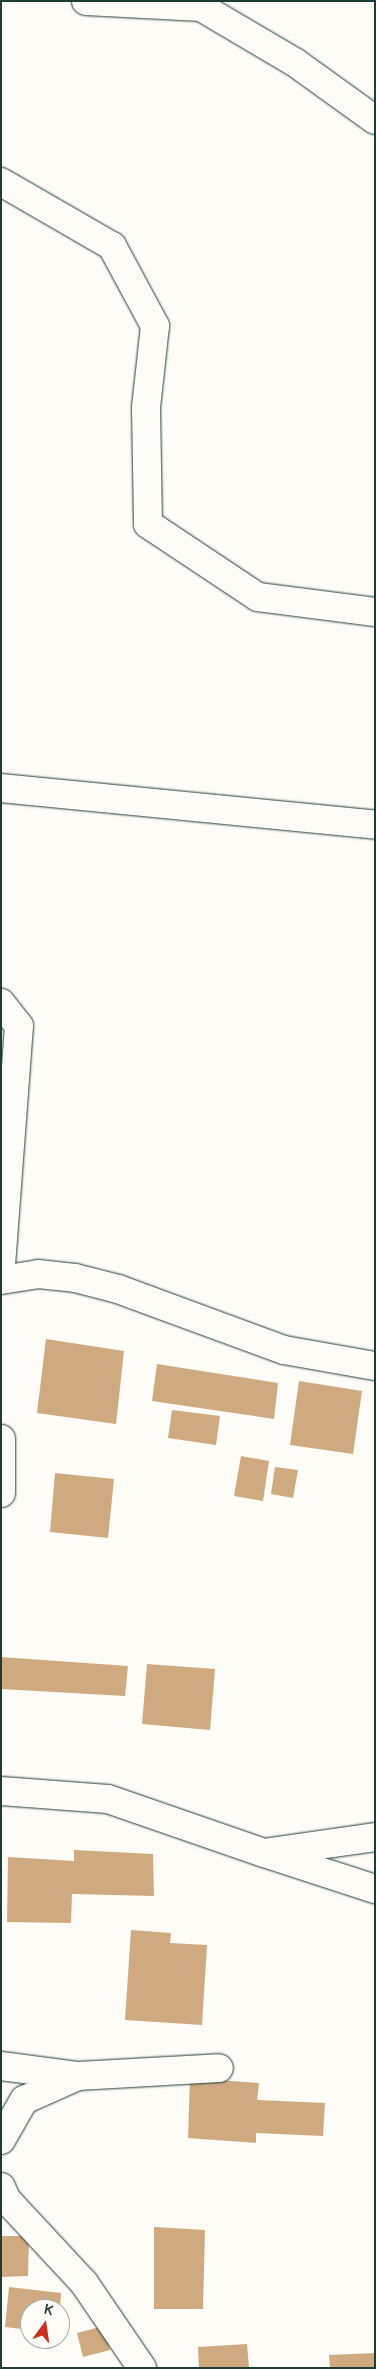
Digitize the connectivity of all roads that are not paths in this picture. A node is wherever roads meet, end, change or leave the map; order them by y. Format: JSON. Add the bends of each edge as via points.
{"nodes":[{"id":1,"x":86,"y":1,"type":"edge"},
{"id":2,"x":375,"y":120,"type":"edge"},
{"id":3,"x":1,"y":182,"type":"edge"},
{"id":4,"x":375,"y":612,"type":"edge"},
{"id":5,"x":1,"y":788,"type":"edge"},
{"id":6,"x":375,"y":825,"type":"edge"},
{"id":7,"x":1,"y":1003,"type":"edge"},
{"id":8,"x":1,"y":1263,"type":"edge"},
{"id":9,"x":1,"y":1280,"type":"edge"},
{"id":10,"x":375,"y":1366,"type":"edge"},
{"id":11,"x":1,"y":1439,"type":"edge"},
{"id":12,"x":1,"y":1494,"type":"edge"},
{"id":13,"x":1,"y":1791,"type":"edge"},
{"id":14,"x":375,"y":1837,"type":"edge"},
{"id":15,"x":264,"y":1853,"type":"junction"},
{"id":16,"x":375,"y":1889,"type":"edge"},
{"id":17,"x":1,"y":2066,"type":"edge"},
{"id":18,"x":219,"y":2068,"type":"dead end"},
{"id":19,"x":78,"y":2076,"type":"junction"},
{"id":20,"x":1,"y":2140,"type":"edge"},
{"id":21,"x":1,"y":2187,"type":"edge"},
{"id":22,"x":142,"y":2368,"type":"edge"}],
"edges":[{"from":1,"to":2,"type":"street","via":[[201,7],[296,63]]},
{"from":3,"to":4,"type":"street","via":[[112,246],[155,326],[146,408],[148,524],[258,597]]},
{"from":5,"to":6,"type":"street"},
{"from":7,"to":8,"type":"street","via":[[19,1026]]},
{"from":9,"to":10,"type":"street","via":[[38,1274],[75,1278],[118,1289],[284,1350]]},
{"from":11,"to":12,"type":"street"},
{"from":13,"to":15,"type":"street","via":[[108,1799]]},
{"from":14,"to":15,"type":"street"},
{"from":15,"to":16,"type":"street"},
{"from":17,"to":19,"type":"street"},
{"from":18,"to":19,"type":"street"},
{"from":19,"to":20,"type":"street","via":[[24,2100]]},
{"from":21,"to":22,"type":"street","via":[[6,2199],[84,2283]]}]}
